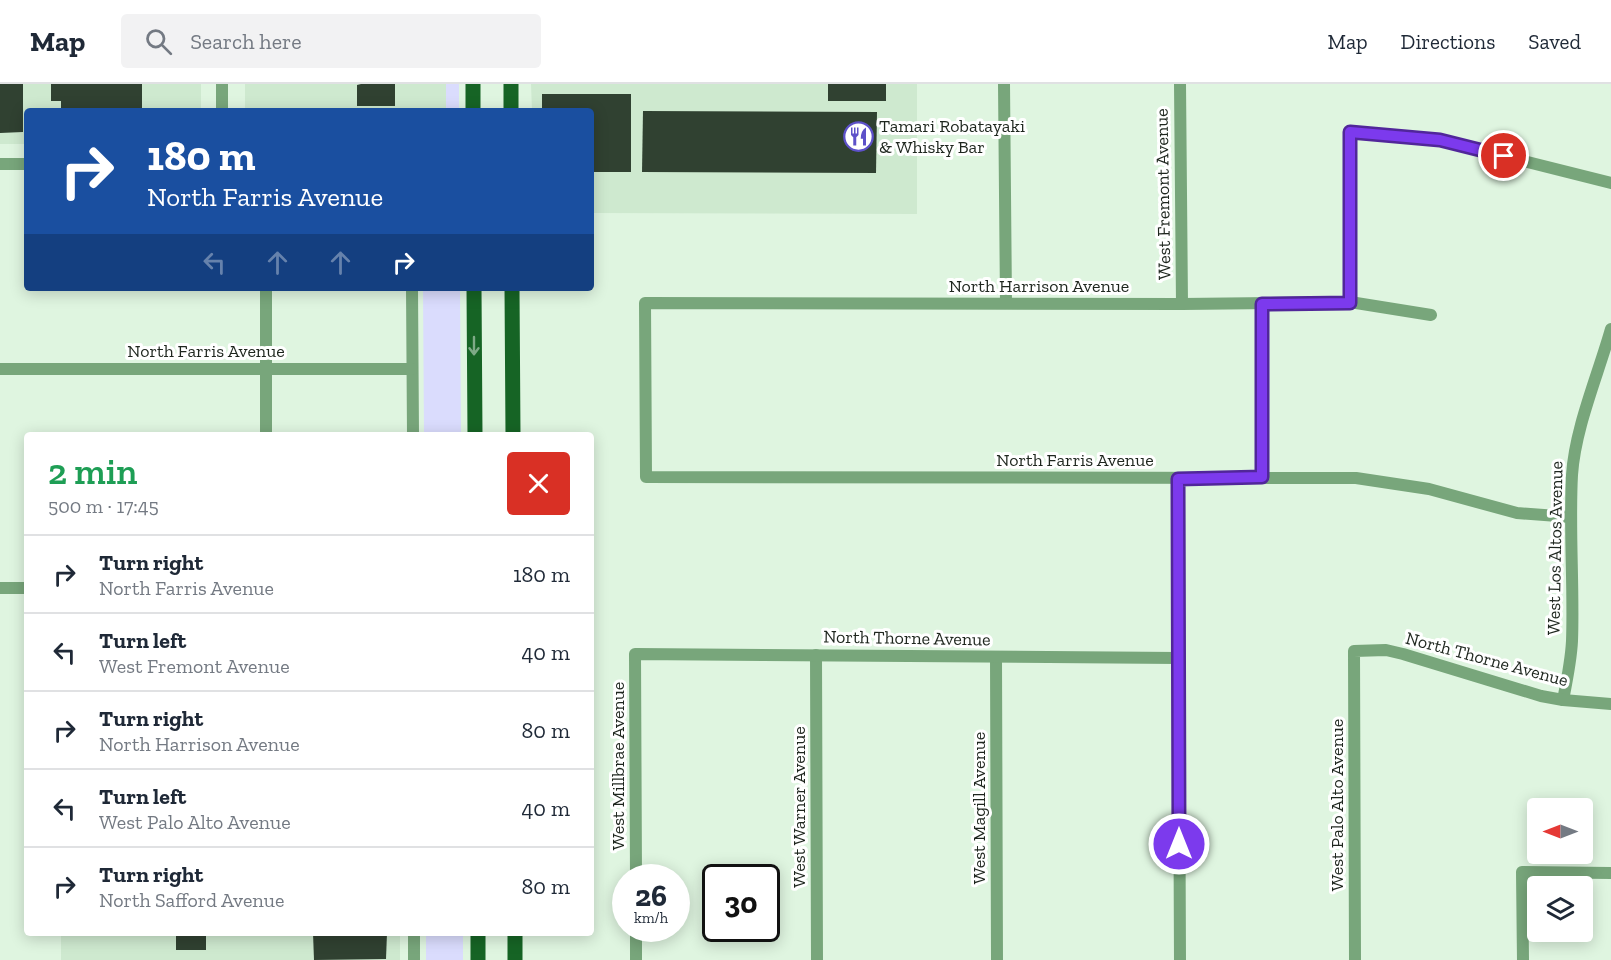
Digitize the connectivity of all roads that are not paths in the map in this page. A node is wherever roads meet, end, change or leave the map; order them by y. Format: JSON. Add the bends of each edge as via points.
{"nodes":[{"id":1,"x":222,"y":84,"type":"edge"},
{"id":2,"x":473,"y":84,"type":"edge"},
{"id":3,"x":511,"y":84,"type":"edge"},
{"id":4,"x":1004,"y":84,"type":"edge"},
{"id":5,"x":1180,"y":84,"type":"edge"},
{"id":6,"x":222,"y":108,"type":"edge"},
{"id":7,"x":473,"y":108,"type":"edge"},
{"id":8,"x":511,"y":108,"type":"edge"},
{"id":9,"x":0,"y":164,"type":"edge"},
{"id":10,"x":24,"y":164,"type":"edge"},
{"id":11,"x":1611,"y":183,"type":"edge"},
{"id":12,"x":266,"y":291,"type":"edge"},
{"id":13,"x":411,"y":291,"type":"edge"},
{"id":14,"x":474,"y":291,"type":"edge"},
{"id":15,"x":512,"y":291,"type":"edge"},
{"id":16,"x":1006,"y":303,"type":"junction"},
{"id":17,"x":1350,"y":303,"type":"junction"},
{"id":18,"x":1182,"y":304,"type":"junction"},
{"id":19,"x":1262,"y":304,"type":"junction"},
{"id":20,"x":1431,"y":315,"type":"dead end"},
{"id":21,"x":1611,"y":329,"type":"edge"},
{"id":22,"x":1609,"y":344,"type":"edge"},
{"id":23,"x":0,"y":369,"type":"edge"},
{"id":24,"x":266,"y":369,"type":"junction"},
{"id":25,"x":412,"y":369,"type":"junction"},
{"id":26,"x":266,"y":432,"type":"edge"},
{"id":27,"x":413,"y":432,"type":"edge"},
{"id":28,"x":475,"y":432,"type":"edge"},
{"id":29,"x":513,"y":432,"type":"edge"},
{"id":30,"x":646,"y":477,"type":"joint"},
{"id":31,"x":1262,"y":477,"type":"junction"},
{"id":32,"x":1178,"y":479,"type":"junction"},
{"id":33,"x":1571,"y":517,"type":"junction"},
{"id":34,"x":0,"y":588,"type":"edge"},
{"id":35,"x":24,"y":588,"type":"edge"},
{"id":36,"x":1354,"y":651,"type":"joint"},
{"id":37,"x":635,"y":654,"type":"joint"},
{"id":38,"x":816,"y":655,"type":"junction"},
{"id":39,"x":996,"y":657,"type":"junction"},
{"id":40,"x":1178,"y":658,"type":"junction"},
{"id":41,"x":1563,"y":700,"type":"junction"},
{"id":42,"x":1611,"y":704,"type":"edge"},
{"id":43,"x":636,"y":864,"type":"edge"},
{"id":44,"x":1611,"y":873,"type":"edge"},
{"id":45,"x":414,"y":936,"type":"edge"},
{"id":46,"x":477,"y":936,"type":"edge"},
{"id":47,"x":515,"y":936,"type":"edge"},
{"id":48,"x":636,"y":942,"type":"edge"},
{"id":49,"x":414,"y":960,"type":"edge"},
{"id":50,"x":478,"y":960,"type":"edge"},
{"id":51,"x":515,"y":960,"type":"edge"},
{"id":52,"x":636,"y":960,"type":"edge"},
{"id":53,"x":817,"y":960,"type":"edge"},
{"id":54,"x":998,"y":960,"type":"edge"},
{"id":55,"x":1180,"y":960,"type":"edge"},
{"id":56,"x":1355,"y":960,"type":"edge"},
{"id":57,"x":1523,"y":960,"type":"edge"}],
"edges":[{"from":1,"to":6,"type":"street"},
{"from":2,"to":7,"type":"main road"},
{"from":3,"to":8,"type":"main road"},
{"from":4,"to":16,"type":"street"},
{"from":5,"to":18,"type":"street","name":"West Fremont Avenue"},
{"from":9,"to":10,"type":"street"},
{"from":11,"to":17,"type":"street","via":[[1440,140],[1350,132]]},
{"from":12,"to":24,"type":"street"},
{"from":13,"to":25,"type":"street"},
{"from":14,"to":28,"type":"main road","one_way":true},
{"from":15,"to":29,"type":"main road"},
{"from":16,"to":18,"type":"street","name":"North Harrison Avenue"},
{"from":16,"to":30,"type":"street","name":"North Harrison Avenue","via":[[645,303]]},
{"from":17,"to":19,"type":"street","name":"North Harrison Avenue"},
{"from":17,"to":20,"type":"street","name":"North Harrison Avenue"},
{"from":18,"to":19,"type":"street","name":"North Harrison Avenue"},
{"from":19,"to":31,"type":"street"},
{"from":21,"to":22,"type":"street","name":"West Los Altos Avenue"},
{"from":22,"to":33,"type":"street","name":"West Los Altos Avenue","via":[[1575,451]]},
{"from":23,"to":24,"type":"street","name":"North Farris Avenue"},
{"from":24,"to":25,"type":"street","name":"North Farris Avenue"},
{"from":24,"to":26,"type":"street"},
{"from":25,"to":27,"type":"street"},
{"from":30,"to":32,"type":"street","name":"North Farris Avenue"},
{"from":31,"to":32,"type":"street","name":"North Farris Avenue"},
{"from":31,"to":33,"type":"street","name":"North Farris Avenue","via":[[1356,478],[1430,489],[1517,513]]},
{"from":32,"to":40,"type":"street"},
{"from":33,"to":41,"type":"street","name":"West Los Altos Avenue","via":[[1572,642]]},
{"from":34,"to":35,"type":"street"},
{"from":36,"to":41,"type":"street","name":"North Thorne Avenue","via":[[1404,654]]},
{"from":36,"to":56,"type":"street","name":"West Palo Alto Avenue"},
{"from":37,"to":38,"type":"street","name":"North Thorne Avenue"},
{"from":37,"to":43,"type":"street","name":"West Millbrae Avenue"},
{"from":38,"to":39,"type":"street","name":"North Thorne Avenue"},
{"from":38,"to":53,"type":"street","name":"West Warner Avenue"},
{"from":39,"to":40,"type":"street","name":"North Thorne Avenue"},
{"from":39,"to":54,"type":"street","name":"West Magill Avenue"},
{"from":40,"to":55,"type":"street"},
{"from":41,"to":42,"type":"street","name":"North Thorne Avenue"},
{"from":44,"to":57,"type":"street","via":[[1522,872]]},
{"from":45,"to":49,"type":"street"},
{"from":46,"to":50,"type":"main road"},
{"from":47,"to":51,"type":"main road"},
{"from":48,"to":52,"type":"street"}]}
